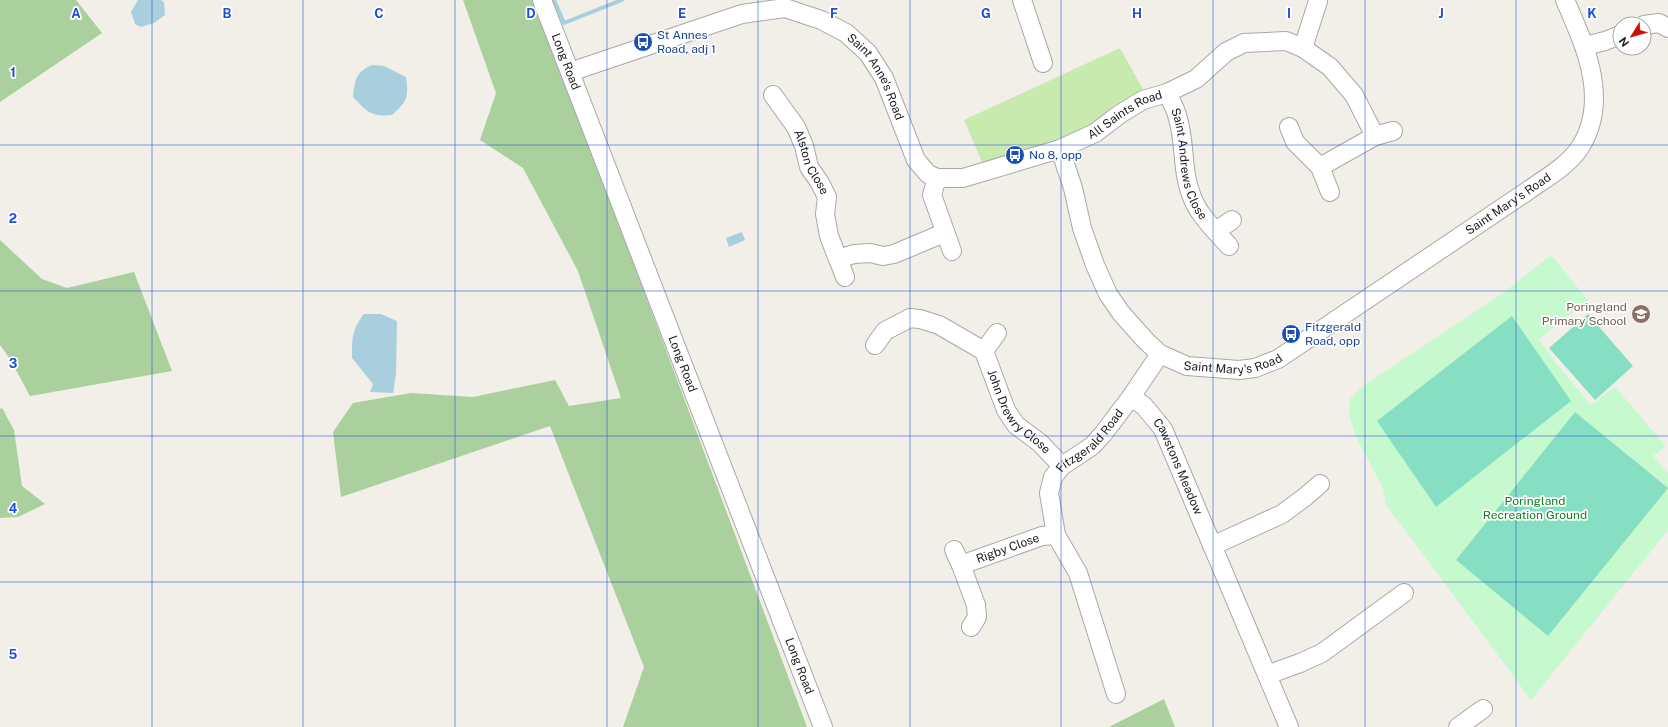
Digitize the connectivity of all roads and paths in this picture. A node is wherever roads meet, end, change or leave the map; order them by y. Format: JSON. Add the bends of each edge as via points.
{"nodes":[{"id":1,"x":542,"y":0,"type":"edge"},
{"id":2,"x":1565,"y":0,"type":"edge"},
{"id":3,"x":1024,"y":1,"type":"edge"},
{"id":4,"x":1318,"y":1,"type":"edge"},
{"id":5,"x":1652,"y":23,"type":"edge"},
{"id":6,"x":1668,"y":28,"type":"edge"},
{"id":7,"x":1612,"y":38,"type":"edge"},
{"id":8,"x":1585,"y":46,"type":"junction"},
{"id":9,"x":1303,"y":48,"type":"junction"},
{"id":10,"x":1043,"y":63,"type":"dead end"},
{"id":11,"x":570,"y":72,"type":"junction"},
{"id":12,"x":1167,"y":93,"type":"junction"},
{"id":13,"x":773,"y":95,"type":"dead end"},
{"id":14,"x":1289,"y":128,"type":"dead end"},
{"id":15,"x":1393,"y":131,"type":"dead end"},
{"id":16,"x":1375,"y":136,"type":"junction"},
{"id":17,"x":1060,"y":149,"type":"junction"},
{"id":18,"x":1320,"y":168,"type":"junction"},
{"id":19,"x":938,"y":178,"type":"junction"},
{"id":20,"x":1330,"y":192,"type":"dead end"},
{"id":21,"x":1232,"y":220,"type":"dead end"},
{"id":22,"x":1216,"y":231,"type":"junction"},
{"id":23,"x":944,"y":233,"type":"junction"},
{"id":24,"x":1229,"y":246,"type":"dead end"},
{"id":25,"x":952,"y":251,"type":"dead end"},
{"id":26,"x":838,"y":259,"type":"junction"},
{"id":27,"x":845,"y":277,"type":"dead end"},
{"id":28,"x":997,"y":333,"type":"dead end"},
{"id":29,"x":875,"y":344,"type":"dead end"},
{"id":30,"x":984,"y":350,"type":"junction"},
{"id":31,"x":1160,"y":354,"type":"junction"},
{"id":32,"x":1131,"y":397,"type":"junction"},
{"id":33,"x":1062,"y":466,"type":"junction"},
{"id":34,"x":1320,"y":484,"type":"dead end"},
{"id":35,"x":1056,"y":535,"type":"junction"},
{"id":36,"x":1212,"y":546,"type":"junction"},
{"id":37,"x":1404,"y":593,"type":"dead end"},
{"id":38,"x":971,"y":626,"type":"dead end"},
{"id":39,"x":1267,"y":675,"type":"junction"},
{"id":40,"x":1116,"y":694,"type":"dead end"},
{"id":41,"x":1482,"y":709,"type":"dead end"},
{"id":42,"x":823,"y":727,"type":"edge"},
{"id":43,"x":1289,"y":727,"type":"edge"},
{"id":44,"x":1458,"y":727,"type":"edge"}],
"edges":[{"from":1,"to":11,"type":"street","name":"Long Road"},
{"from":2,"to":8,"type":"street","name":"Saint Mary's Road"},
{"from":3,"to":10,"type":"street"},
{"from":4,"to":9,"type":"street"},
{"from":5,"to":6,"type":"street","via":[[1659,23]]},
{"from":7,"to":8,"type":"street"},
{"from":8,"to":31,"type":"street","name":"Saint Mary's Road","via":[[1593,80],[1594,99],[1588,110],[1587,132],[1578,149],[1557,171],[1278,359],[1256,368],[1239,370],[1187,366]]},
{"from":9,"to":12,"type":"street","name":"All Saints Road","via":[[1286,41],[1244,43],[1226,52],[1196,79]]},
{"from":9,"to":16,"type":"street","name":"All Saints Road","via":[[1330,67],[1354,95]]},
{"from":11,"to":19,"type":"street","name":"Saint Anne's Road","via":[[742,14],[785,8],[821,20],[846,33],[868,53],[884,78],[916,160],[928,174]]},
{"from":11,"to":42,"type":"street","name":"Long Road"},
{"from":12,"to":17,"type":"street","name":"All Saints Road","via":[[1143,100],[1095,133]]},
{"from":12,"to":22,"type":"street","name":"Saint Andrews Close","via":[[1177,114],[1186,176],[1192,197]]},
{"from":13,"to":26,"type":"street","name":"Alston Close","via":[[796,127],[809,167],[827,197],[825,214],[829,236]]},
{"from":14,"to":18,"type":"street","via":[[1295,142]]},
{"from":15,"to":16,"type":"street"},
{"from":16,"to":18,"type":"street"},
{"from":17,"to":19,"type":"street","name":"All Saints Road","via":[[963,178]]},
{"from":17,"to":31,"type":"street","name":"Saint Mary's Road","via":[[1073,188],[1082,228],[1108,294],[1133,327]]},
{"from":18,"to":20,"type":"street"},
{"from":19,"to":23,"type":"street","via":[[932,195]]},
{"from":21,"to":22,"type":"street","name":"Saint Andrews Close"},
{"from":22,"to":24,"type":"street","name":"Saint Andrews Close"},
{"from":23,"to":25,"type":"street"},
{"from":23,"to":26,"type":"street","via":[[894,254],[854,254]]},
{"from":26,"to":27,"type":"street","name":"Alston Close"},
{"from":28,"to":30,"type":"street"},
{"from":29,"to":30,"type":"street","via":[[885,331],[910,318],[946,328]]},
{"from":30,"to":33,"type":"street","name":"John Drewry Close","via":[[1006,410],[1016,425],[1040,443]]},
{"from":31,"to":32,"type":"street","name":"Fitzgerald Road"},
{"from":32,"to":33,"type":"street","name":"Fitzgerald Road","via":[[1092,446]]},
{"from":32,"to":36,"type":"street","name":"Cawstons Meadow","via":[[1144,406],[1163,429]]},
{"from":33,"to":35,"type":"street","name":"Fitzgerald Road","via":[[1053,477],[1049,493]]},
{"from":34,"to":36,"type":"street","via":[[1282,514]]},
{"from":35,"to":38,"type":"street","name":"Rigby Close","via":[[1042,536],[958,558],[976,605],[977,617]]},
{"from":35,"to":40,"type":"street","name":"Fitzgerald Road","via":[[1078,573]]},
{"from":36,"to":39,"type":"street","name":"Cawstons Meadow"},
{"from":37,"to":39,"type":"street","via":[[1322,653]]},
{"from":39,"to":43,"type":"street","name":"Cawstons Meadow"},
{"from":41,"to":44,"type":"street"}]}
